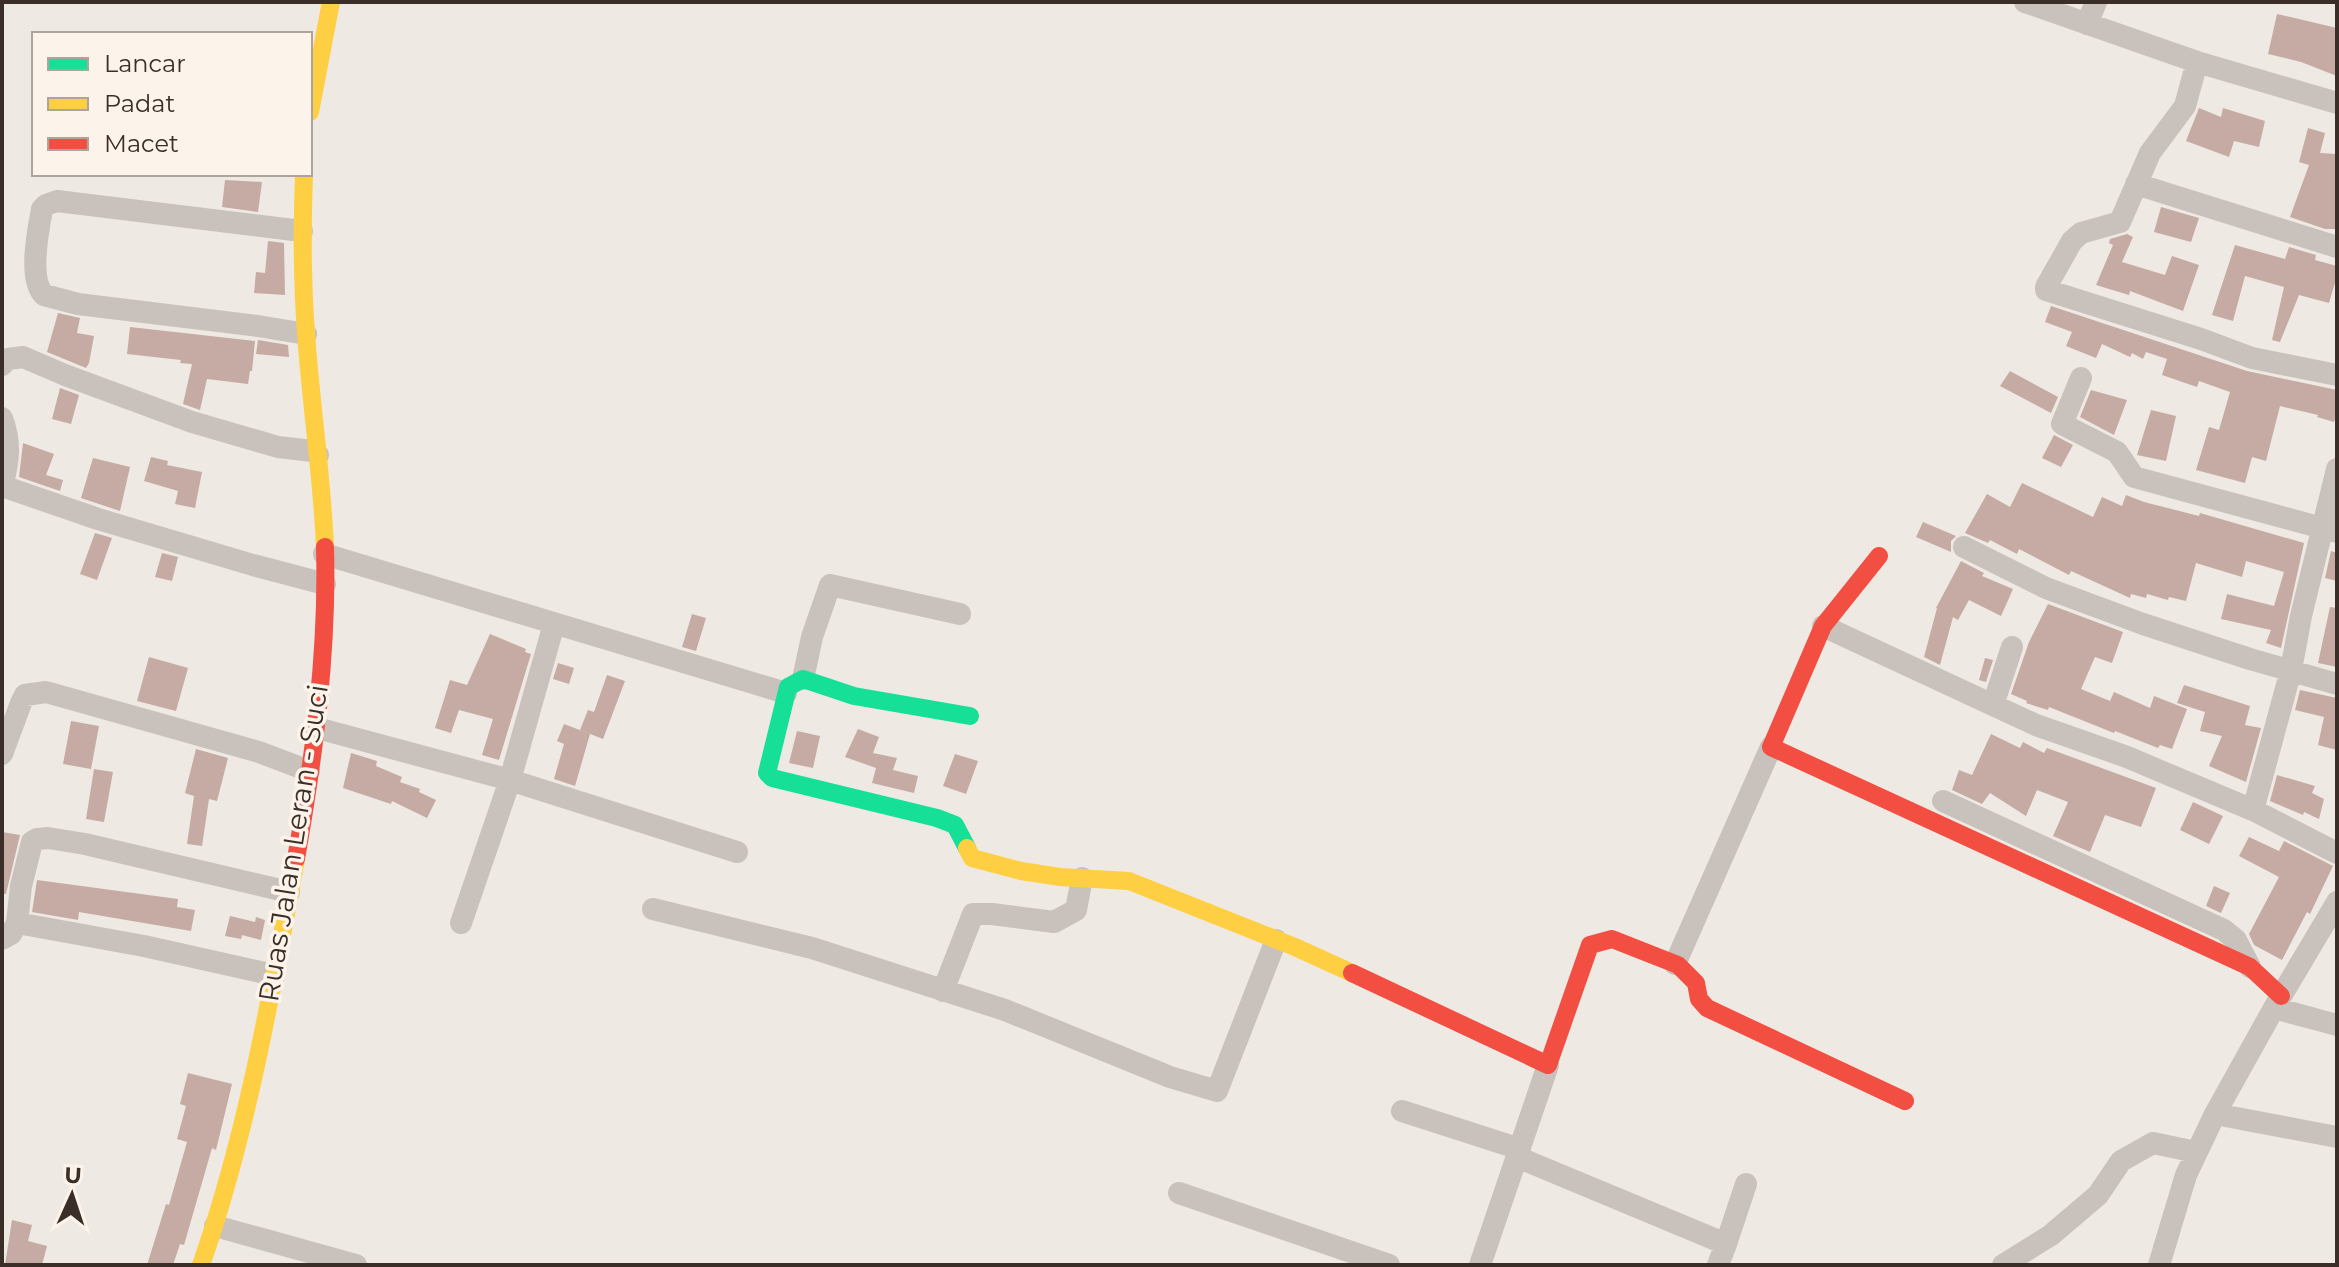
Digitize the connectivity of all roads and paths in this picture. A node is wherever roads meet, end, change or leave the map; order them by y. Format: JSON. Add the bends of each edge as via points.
{"nodes":[{"id":1,"x":331,"y":2,"type":"edge"},
{"id":2,"x":2025,"y":2,"type":"edge"},
{"id":3,"x":2096,"y":2,"type":"edge"},
{"id":4,"x":2087,"y":24,"type":"junction"},
{"id":5,"x":2197,"y":62,"type":"junction"},
{"id":6,"x":312,"y":102,"type":"edge"},
{"id":7,"x":2337,"y":103,"type":"edge"},
{"id":8,"x":304,"y":176,"type":"edge"},
{"id":9,"x":2136,"y":184,"type":"junction"},
{"id":10,"x":302,"y":231,"type":"junction"},
{"id":11,"x":2337,"y":247,"type":"edge"},
{"id":12,"x":306,"y":334,"type":"junction"},
{"id":13,"x":2,"y":365,"type":"edge"},
{"id":14,"x":2337,"y":375,"type":"edge"},
{"id":15,"x":2081,"y":378,"type":"dead end"},
{"id":16,"x":2,"y":418,"type":"edge"},
{"id":17,"x":6,"y":451,"type":"edge"},
{"id":18,"x":318,"y":455,"type":"junction"},
{"id":19,"x":2337,"y":469,"type":"edge"},
{"id":20,"x":2,"y":486,"type":"edge"},
{"id":21,"x":2330,"y":530,"type":"edge"},
{"id":22,"x":1964,"y":547,"type":"dead end"},
{"id":23,"x":324,"y":554,"type":"junction"},
{"id":24,"x":1879,"y":556,"type":"dead end"},
{"id":25,"x":325,"y":584,"type":"junction"},
{"id":26,"x":960,"y":614,"type":"dead end"},
{"id":27,"x":554,"y":624,"type":"junction"},
{"id":28,"x":1823,"y":626,"type":"junction"},
{"id":29,"x":2012,"y":647,"type":"dead end"},
{"id":30,"x":2291,"y":670,"type":"junction"},
{"id":31,"x":2337,"y":684,"type":"edge"},
{"id":32,"x":794,"y":686,"type":"junction"},
{"id":33,"x":1993,"y":705,"type":"junction"},
{"id":34,"x":970,"y":716,"type":"dead end"},
{"id":35,"x":317,"y":728,"type":"junction"},
{"id":36,"x":1771,"y":747,"type":"junction"},
{"id":37,"x":2,"y":754,"type":"edge"},
{"id":38,"x":309,"y":771,"type":"junction"},
{"id":39,"x":510,"y":780,"type":"junction"},
{"id":40,"x":1943,"y":801,"type":"dead end"},
{"id":41,"x":2253,"y":810,"type":"junction"},
{"id":42,"x":737,"y":852,"type":"dead end"},
{"id":43,"x":2337,"y":853,"type":"edge"},
{"id":44,"x":1082,"y":878,"type":"junction"},
{"id":45,"x":289,"y":892,"type":"junction"},
{"id":46,"x":2336,"y":905,"type":"edge"},
{"id":47,"x":2145,"y":906,"type":"junction"},
{"id":48,"x":653,"y":909,"type":"dead end"},
{"id":49,"x":461,"y":923,"type":"dead end"},
{"id":50,"x":10,"y":931,"type":"edge"},
{"id":51,"x":1276,"y":940,"type":"junction"},
{"id":52,"x":2242,"y":953,"type":"junction"},
{"id":53,"x":1675,"y":964,"type":"junction"},
{"id":54,"x":274,"y":975,"type":"junction"},
{"id":55,"x":943,"y":991,"type":"junction"},
{"id":56,"x":2277,"y":1002,"type":"junction"},
{"id":57,"x":2337,"y":1025,"type":"edge"},
{"id":58,"x":1548,"y":1065,"type":"junction"},
{"id":59,"x":1905,"y":1101,"type":"dead end"},
{"id":60,"x":1402,"y":1111,"type":"dead end"},
{"id":61,"x":2215,"y":1114,"type":"junction"},
{"id":62,"x":2337,"y":1137,"type":"edge"},
{"id":63,"x":2196,"y":1152,"type":"junction"},
{"id":64,"x":1518,"y":1153,"type":"junction"},
{"id":65,"x":1746,"y":1184,"type":"dead end"},
{"id":66,"x":1179,"y":1193,"type":"dead end"},
{"id":67,"x":215,"y":1226,"type":"junction"},
{"id":68,"x":1722,"y":1255,"type":"edge"},
{"id":69,"x":201,"y":1265,"type":"edge"},
{"id":70,"x":356,"y":1265,"type":"edge"},
{"id":71,"x":1389,"y":1265,"type":"edge"},
{"id":72,"x":1480,"y":1265,"type":"edge"},
{"id":73,"x":2003,"y":1265,"type":"edge"},
{"id":74,"x":2159,"y":1265,"type":"edge"}],
"edges":[{"from":1,"to":6,"type":"street"},
{"from":2,"to":4,"type":"street"},
{"from":3,"to":4,"type":"street"},
{"from":4,"to":5,"type":"street"},
{"from":5,"to":7,"type":"street"},
{"from":5,"to":9,"type":"street","via":[[2185,106],[2150,153]]},
{"from":8,"to":10,"type":"street","name":"Ruas Jalan Leran - Suci"},
{"from":9,"to":11,"type":"street"},
{"from":9,"to":14,"type":"street","via":[[2118,224],[2081,233],[2072,241],[2046,291],[2252,358]]},
{"from":10,"to":12,"type":"street","name":"Ruas Jalan Leran - Suci"},
{"from":10,"to":12,"type":"street","via":[[57,201],[42,209],[36,263],[40,292],[78,304]]},
{"from":12,"to":18,"type":"street","name":"Ruas Jalan Leran - Suci"},
{"from":13,"to":18,"type":"street","via":[[23,357],[192,422]]},
{"from":15,"to":21,"type":"street","via":[[2062,424],[2117,452],[2134,477]]},
{"from":16,"to":17,"type":"street","via":[[9,437]]},
{"from":17,"to":20,"type":"street"},
{"from":18,"to":23,"type":"street","name":"Ruas Jalan Leran - Suci"},
{"from":19,"to":21,"type":"street"},
{"from":20,"to":25,"type":"street"},
{"from":21,"to":30,"type":"street","via":[[2301,616]]},
{"from":22,"to":30,"type":"street","via":[[2046,588]]},
{"from":23,"to":25,"type":"street","name":"Ruas Jalan Leran - Suci"},
{"from":23,"to":27,"type":"street"},
{"from":24,"to":28,"type":"street"},
{"from":25,"to":35,"type":"street","name":"Ruas Jalan Leran - Suci"},
{"from":26,"to":32,"type":"street","via":[[830,585]]},
{"from":27,"to":32,"type":"street"},
{"from":27,"to":39,"type":"street"},
{"from":28,"to":33,"type":"street"},
{"from":28,"to":36,"type":"street"},
{"from":29,"to":33,"type":"street"},
{"from":30,"to":31,"type":"street"},
{"from":30,"to":41,"type":"street"},
{"from":32,"to":34,"type":"street"},
{"from":32,"to":44,"type":"street","via":[[767,773],[772,778],[955,825],[972,858],[1021,871]]},
{"from":33,"to":41,"type":"street"},
{"from":35,"to":38,"type":"street","name":"Ruas Jalan Leran - Suci"},
{"from":35,"to":39,"type":"street"},
{"from":36,"to":47,"type":"street"},
{"from":36,"to":53,"type":"street"},
{"from":37,"to":38,"type":"street","via":[[25,695],[46,692]]},
{"from":38,"to":45,"type":"street","name":"Ruas Jalan Leran - Suci"},
{"from":39,"to":42,"type":"street"},
{"from":39,"to":49,"type":"street"},
{"from":40,"to":47,"type":"street"},
{"from":41,"to":43,"type":"street"},
{"from":44,"to":51,"type":"street","via":[[1129,881]]},
{"from":44,"to":55,"type":"street","via":[[1076,910],[1054,922],[973,914]]},
{"from":45,"to":50,"type":"street","via":[[85,844],[37,839],[27,858]]},
{"from":45,"to":54,"type":"street","name":"Ruas Jalan Leran - Suci"},
{"from":46,"to":56,"type":"street"},
{"from":47,"to":52,"type":"street"},
{"from":47,"to":52,"type":"street","via":[[2224,930]]},
{"from":48,"to":55,"type":"street","via":[[812,948]]},
{"from":50,"to":54,"type":"street","via":[[144,946]]},
{"from":51,"to":55,"type":"street","via":[[1217,1091]]},
{"from":51,"to":58,"type":"street"},
{"from":52,"to":56,"type":"street"},
{"from":53,"to":58,"type":"street","via":[[1612,939],[1590,945]]},
{"from":53,"to":59,"type":"street","via":[[1696,983],[1707,1008]]},
{"from":54,"to":67,"type":"street","name":"Ruas Jalan Leran - Suci"},
{"from":56,"to":57,"type":"street"},
{"from":56,"to":61,"type":"street"},
{"from":58,"to":64,"type":"street"},
{"from":60,"to":64,"type":"street"},
{"from":61,"to":62,"type":"street"},
{"from":61,"to":63,"type":"street"},
{"from":63,"to":73,"type":"street","via":[[2153,1143],[2121,1161],[2098,1195],[2051,1235]]},
{"from":63,"to":74,"type":"street"},
{"from":64,"to":68,"type":"street"},
{"from":64,"to":72,"type":"street"},
{"from":65,"to":68,"type":"street"},
{"from":66,"to":71,"type":"street"},
{"from":67,"to":69,"type":"street","name":"Ruas Jalan Leran - Suci"},
{"from":67,"to":70,"type":"street"}]}
